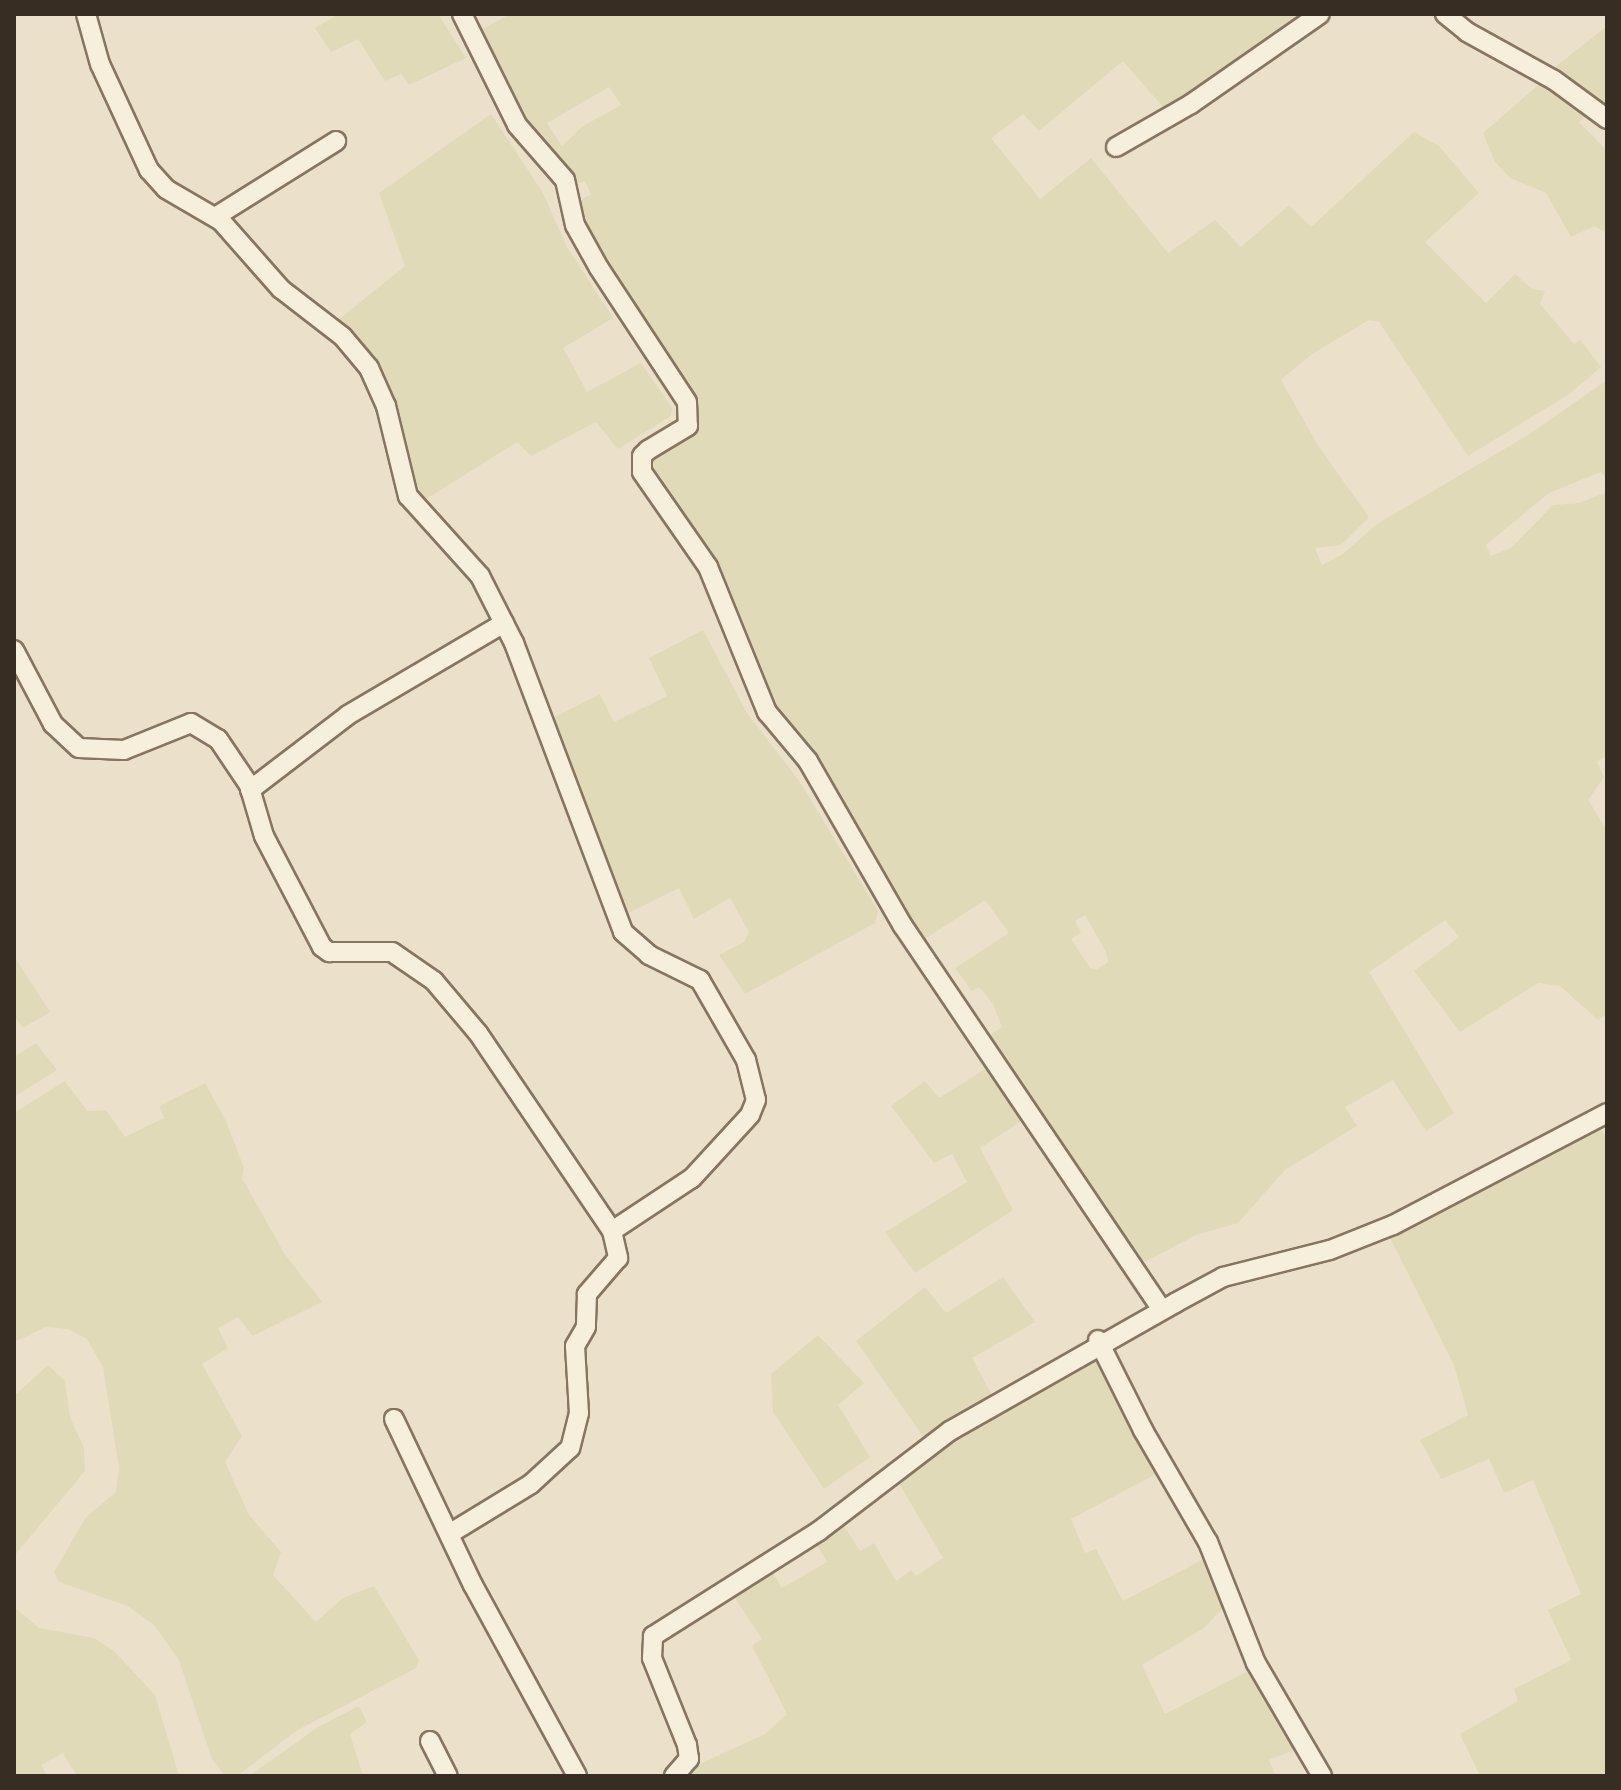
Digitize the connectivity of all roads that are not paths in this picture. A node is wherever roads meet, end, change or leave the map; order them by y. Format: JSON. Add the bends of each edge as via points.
{"nodes":[{"id":1,"x":86,"y":14,"type":"edge"},
{"id":2,"x":462,"y":14,"type":"edge"},
{"id":3,"x":1320,"y":14,"type":"edge"},
{"id":4,"x":1445,"y":14,"type":"edge"},
{"id":5,"x":1607,"y":119,"type":"edge"},
{"id":6,"x":336,"y":141,"type":"dead end"},
{"id":7,"x":1116,"y":147,"type":"dead end"},
{"id":8,"x":215,"y":217,"type":"junction"},
{"id":9,"x":504,"y":623,"type":"junction"},
{"id":10,"x":14,"y":650,"type":"edge"},
{"id":11,"x":250,"y":790,"type":"junction"},
{"id":12,"x":1607,"y":1113,"type":"edge"},
{"id":13,"x":612,"y":1231,"type":"junction"},
{"id":14,"x":1162,"y":1310,"type":"junction"},
{"id":15,"x":1100,"y":1343,"type":"junction"},
{"id":16,"x":394,"y":1419,"type":"dead end"},
{"id":17,"x":449,"y":1534,"type":"junction"},
{"id":18,"x":430,"y":1741,"type":"dead end"},
{"id":19,"x":448,"y":1776,"type":"edge"},
{"id":20,"x":577,"y":1776,"type":"edge"},
{"id":21,"x":674,"y":1776,"type":"edge"},
{"id":22,"x":1322,"y":1776,"type":"edge"}],
"edges":[{"from":1,"to":8,"type":"street","via":[[100,64],[149,170],[166,189]]},
{"from":2,"to":14,"type":"street","via":[[517,125],[565,180],[575,225],[599,268],[687,402],[688,426],[648,450],[642,456],[642,472],[708,567],[767,712],[808,761],[903,926]]},
{"from":3,"to":7,"type":"street","via":[[1191,104]]},
{"from":4,"to":5,"type":"street"},
{"from":6,"to":8,"type":"street"},
{"from":8,"to":9,"type":"street","via":[[281,289],[356,350],[380,389],[408,496],[480,576]]},
{"from":9,"to":11,"type":"street","via":[[348,715]]},
{"from":9,"to":13,"type":"street","via":[[551,733],[623,932],[649,955],[700,980],[727,1020],[755,1085],[750,1115],[726,1144],[663,1201]]},
{"from":10,"to":11,"type":"street","via":[[46,712],[70,743],[90,752],[124,750],[191,723],[228,749]]},
{"from":11,"to":13,"type":"street","via":[[264,836],[322,947],[329,952],[392,952],[434,981],[478,1033]]},
{"from":12,"to":14,"type":"street","via":[[1393,1225],[1330,1250],[1223,1277]]},
{"from":13,"to":17,"type":"street","via":[[618,1258],[587,1294],[586,1327],[575,1346],[579,1413],[570,1448],[531,1484]]},
{"from":14,"to":15,"type":"street"},
{"from":15,"to":21,"type":"street","via":[[950,1431],[819,1531],[737,1578],[653,1636],[652,1658],[687,1745],[689,1759]]},
{"from":15,"to":22,"type":"street","via":[[1208,1542],[1256,1663]]},
{"from":16,"to":17,"type":"street"},
{"from":17,"to":20,"type":"street"},
{"from":18,"to":19,"type":"street"}]}
